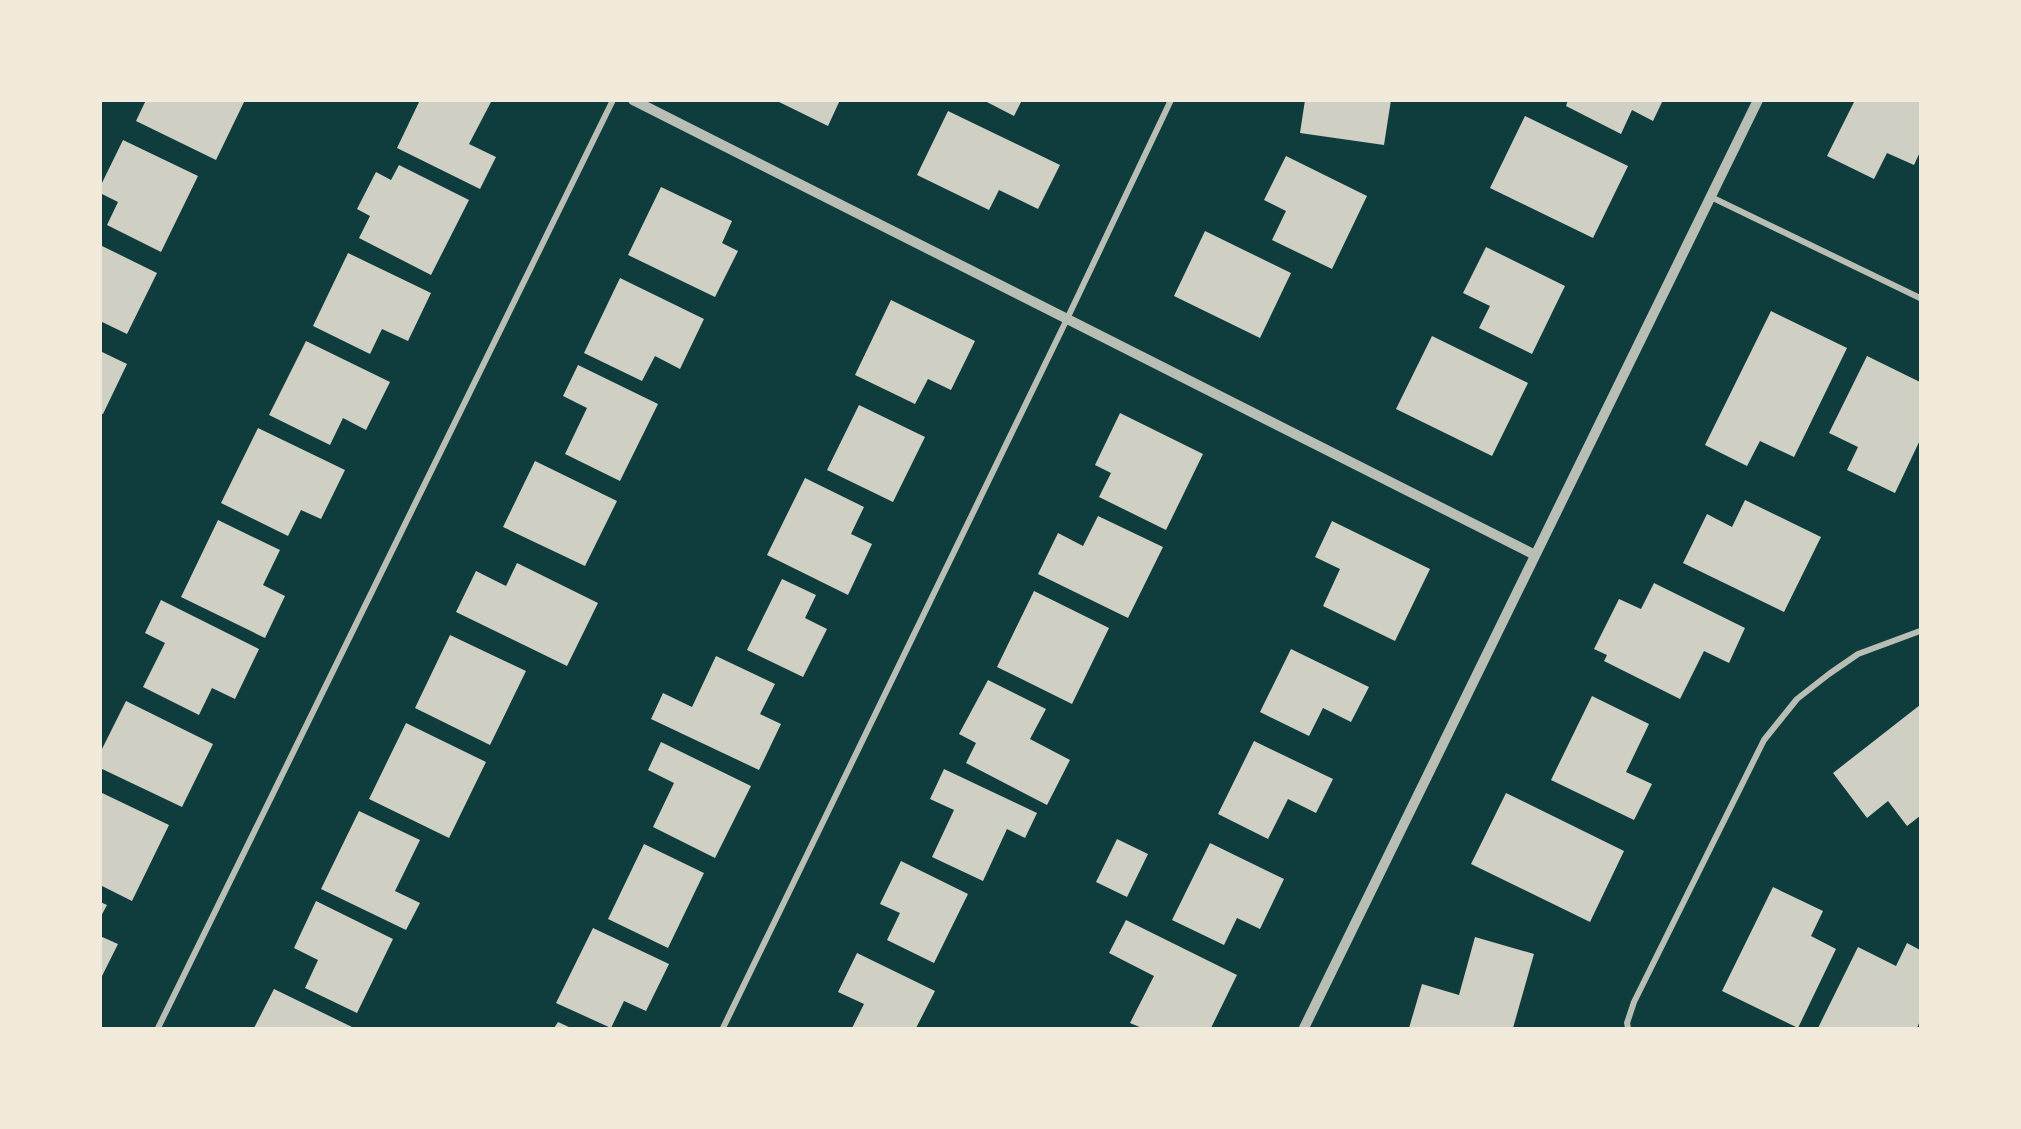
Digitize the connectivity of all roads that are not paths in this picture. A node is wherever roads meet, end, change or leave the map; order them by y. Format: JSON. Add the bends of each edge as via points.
{"nodes":[{"id":1,"x":613,"y":100,"type":"edge"},
{"id":2,"x":633,"y":100,"type":"edge"},
{"id":3,"x":1171,"y":100,"type":"edge"},
{"id":4,"x":1758,"y":100,"type":"edge"},
{"id":5,"x":1711,"y":198,"type":"junction"},
{"id":6,"x":1920,"y":298,"type":"edge"},
{"id":7,"x":1067,"y":319,"type":"junction"},
{"id":8,"x":1536,"y":555,"type":"junction"},
{"id":9,"x":1920,"y":631,"type":"edge"},
{"id":10,"x":158,"y":1029,"type":"edge"},
{"id":11,"x":723,"y":1029,"type":"edge"},
{"id":12,"x":1304,"y":1029,"type":"edge"},
{"id":13,"x":1628,"y":1029,"type":"edge"}],
"edges":[{"from":1,"to":10,"type":"street"},
{"from":2,"to":7,"type":"street"},
{"from":3,"to":7,"type":"street"},
{"from":4,"to":5,"type":"street"},
{"from":5,"to":6,"type":"street"},
{"from":5,"to":8,"type":"street"},
{"from":7,"to":8,"type":"street"},
{"from":7,"to":11,"type":"street"},
{"from":8,"to":12,"type":"street"},
{"from":9,"to":13,"type":"street","via":[[1858,654],[1829,674],[1797,699],[1764,740],[1634,1002]]}]}
